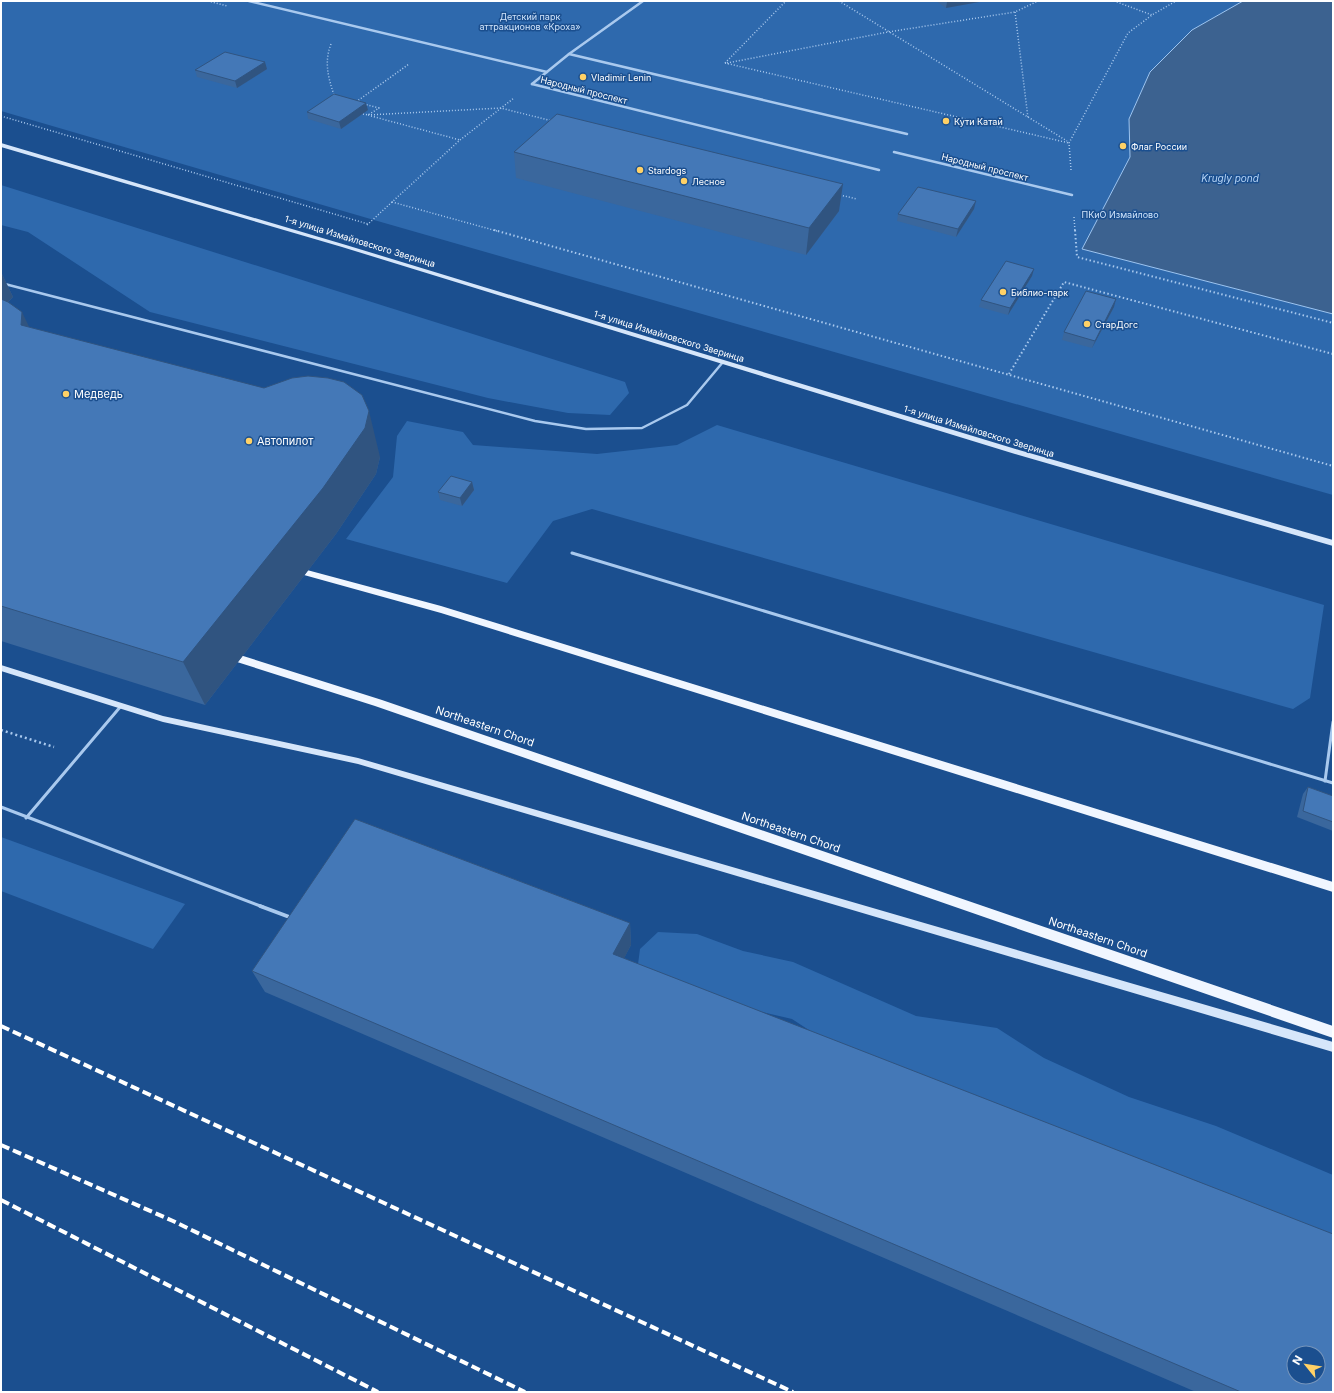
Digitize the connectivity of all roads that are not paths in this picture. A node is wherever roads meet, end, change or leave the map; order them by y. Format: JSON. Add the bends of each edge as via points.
{"nodes":[{"id":1,"x":249,"y":1,"type":"edge"},
{"id":2,"x":643,"y":1,"type":"edge"},
{"id":3,"x":569,"y":54,"type":"junction"},
{"id":4,"x":547,"y":72,"type":"junction"},
{"id":5,"x":907,"y":134,"type":"dead end"},
{"id":6,"x":1,"y":145,"type":"edge"},
{"id":7,"x":894,"y":152,"type":"dead end"},
{"id":8,"x":879,"y":170,"type":"dead end"},
{"id":9,"x":1072,"y":195,"type":"dead end"},
{"id":10,"x":1,"y":283,"type":"edge"},
{"id":11,"x":723,"y":362,"type":"junction"},
{"id":12,"x":1333,"y":543,"type":"edge"},
{"id":13,"x":572,"y":553,"type":"dead end"},
{"id":14,"x":307,"y":573,"type":"dead end"},
{"id":15,"x":240,"y":659,"type":"dead end"},
{"id":16,"x":1,"y":668,"type":"edge"},
{"id":17,"x":121,"y":706,"type":"junction"},
{"id":18,"x":1333,"y":722,"type":"edge"},
{"id":19,"x":1325,"y":781,"type":"junction"},
{"id":20,"x":1333,"y":783,"type":"edge"},
{"id":21,"x":1,"y":807,"type":"edge"},
{"id":22,"x":26,"y":818,"type":"junction"},
{"id":23,"x":1333,"y":887,"type":"edge"},
{"id":24,"x":296,"y":919,"type":"edge"},
{"id":25,"x":1333,"y":1032,"type":"edge"},
{"id":26,"x":1333,"y":1047,"type":"edge"}],
"edges":[{"from":1,"to":4,"type":"street","name":"Народный проспект"},
{"from":2,"to":3,"type":"street"},
{"from":3,"to":4,"type":"street"},
{"from":3,"to":5,"type":"street"},
{"from":4,"to":8,"type":"street","name":"Народный проспект","via":[[532,84]]},
{"from":6,"to":11,"type":"street","name":"1-я улица Измайловского Зверинца","via":[[344,246]]},
{"from":7,"to":9,"type":"street","name":"Народный проспект"},
{"from":10,"to":11,"type":"lane","via":[[535,421],[586,429],[642,428],[687,405]]},
{"from":11,"to":12,"type":"street","name":"1-я улица Измайловского Зверинца","via":[[1009,450]]},
{"from":13,"to":19,"type":"lane"},
{"from":14,"to":23,"type":"main road","via":[[440,610]]},
{"from":15,"to":25,"type":"main road","name":"Northeastern Chord","via":[[378,703]]},
{"from":16,"to":17,"type":"street"},
{"from":17,"to":22,"type":"lane"},
{"from":17,"to":26,"type":"street","via":[[163,719],[358,761]]},
{"from":18,"to":19,"type":"lane"},
{"from":19,"to":20,"type":"lane"},
{"from":21,"to":22,"type":"lane"},
{"from":22,"to":24,"type":"lane"}]}
